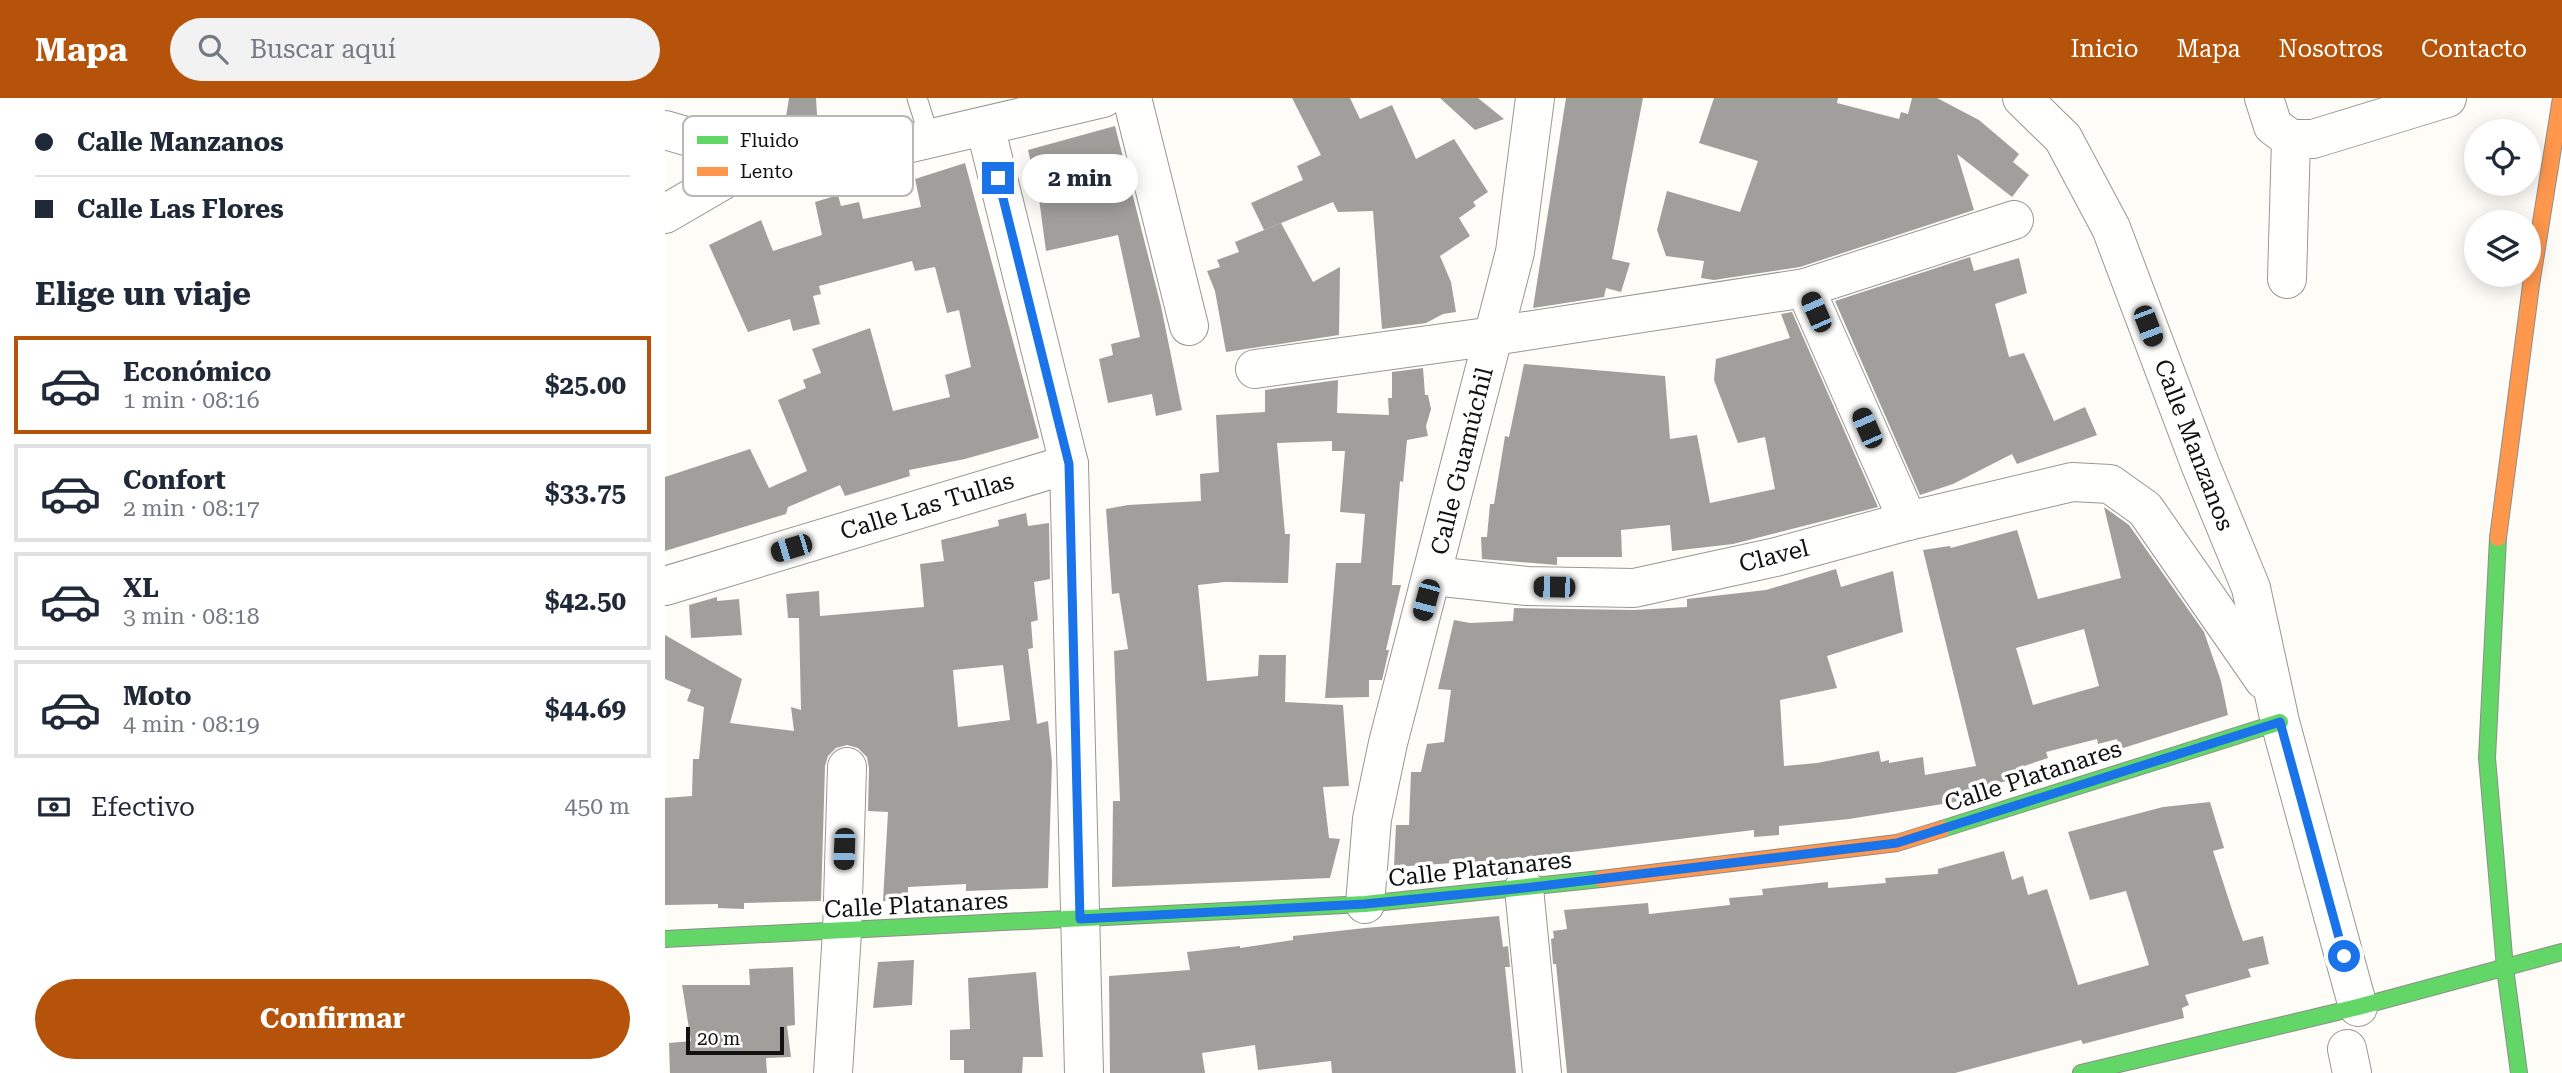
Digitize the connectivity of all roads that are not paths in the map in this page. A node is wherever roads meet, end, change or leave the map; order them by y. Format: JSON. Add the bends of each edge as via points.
{"nodes":[{"id":1,"x":917,"y":98,"type":"edge"},
{"id":2,"x":1103,"y":98,"type":"edge"},
{"id":3,"x":1132,"y":98,"type":"edge"},
{"id":4,"x":1535,"y":98,"type":"edge"},
{"id":5,"x":2022,"y":98,"type":"edge"},
{"id":6,"x":2264,"y":98,"type":"edge"},
{"id":7,"x":2447,"y":98,"type":"edge"},
{"id":8,"x":2561,"y":98,"type":"edge"},
{"id":9,"x":985,"y":126,"type":"junction"},
{"id":10,"x":665,"y":131,"type":"edge"},
{"id":11,"x":683,"y":136,"type":"edge"},
{"id":12,"x":930,"y":139,"type":"junction"},
{"id":13,"x":2291,"y":139,"type":"junction"},
{"id":14,"x":913,"y":143,"type":"edge"},
{"id":15,"x":696,"y":196,"type":"edge"},
{"id":16,"x":665,"y":214,"type":"edge"},
{"id":17,"x":2014,"y":220,"type":"dead end"},
{"id":18,"x":2287,"y":279,"type":"dead end"},
{"id":19,"x":1805,"y":288,"type":"junction"},
{"id":20,"x":1189,"y":326,"type":"dead end"},
{"id":21,"x":1494,"y":337,"type":"junction"},
{"id":22,"x":1255,"y":369,"type":"dead end"},
{"id":23,"x":1069,"y":464,"type":"junction"},
{"id":24,"x":2111,"y":484,"type":"joint"},
{"id":25,"x":1908,"y":521,"type":"junction"},
{"id":26,"x":1433,"y":576,"type":"junction"},
{"id":27,"x":665,"y":586,"type":"edge"},
{"id":28,"x":2278,"y":709,"type":"junction"},
{"id":29,"x":846,"y":767,"type":"dead end"},
{"id":30,"x":1524,"y":888,"type":"junction"},
{"id":31,"x":1365,"y":904,"type":"junction"},
{"id":32,"x":1080,"y":919,"type":"junction"},
{"id":33,"x":842,"y":932,"type":"junction"},
{"id":34,"x":665,"y":939,"type":"edge"},
{"id":35,"x":2562,"y":952,"type":"edge"},
{"id":36,"x":2505,"y":968,"type":"junction"},
{"id":37,"x":2358,"y":1007,"type":"junction"},
{"id":38,"x":833,"y":1073,"type":"edge"},
{"id":39,"x":1083,"y":1073,"type":"edge"},
{"id":40,"x":1542,"y":1073,"type":"edge"},
{"id":41,"x":2081,"y":1073,"type":"edge"},
{"id":42,"x":2519,"y":1073,"type":"edge"}],
"edges":[{"from":1,"to":12,"type":"lane"},
{"from":2,"to":9,"type":"street"},
{"from":3,"to":20,"type":"street"},
{"from":4,"to":21,"type":"street","name":"Calle Guamúchil","via":[[1515,252]]},
{"from":5,"to":28,"type":"street","name":"Calle Manzanos","via":[[2063,138],[2111,228],[2251,588]]},
{"from":6,"to":13,"type":"street","via":[[2273,126]]},
{"from":7,"to":13,"type":"street","via":[[2313,138]]},
{"from":8,"to":36,"type":"street","via":[[2499,521],[2487,758]]},
{"from":9,"to":12,"type":"street"},
{"from":9,"to":23,"type":"street"},
{"from":10,"to":11,"type":"street"},
{"from":12,"to":14,"type":"street"},
{"from":13,"to":18,"type":"street"},
{"from":15,"to":16,"type":"street"},
{"from":17,"to":19,"type":"street"},
{"from":19,"to":21,"type":"street"},
{"from":19,"to":25,"type":"street"},
{"from":21,"to":22,"type":"street"},
{"from":21,"to":26,"type":"street","name":"Calle Guamúchil"},
{"from":23,"to":27,"type":"street","name":"Calle Las Tullas"},
{"from":23,"to":32,"type":"street"},
{"from":24,"to":25,"type":"street","name":"Clavel","via":[[2073,482]]},
{"from":24,"to":28,"type":"street","name":"Calle Manzanos","via":[[2145,509]]},
{"from":25,"to":26,"type":"street","name":"Clavel","via":[[1776,557],[1635,588],[1527,586]]},
{"from":26,"to":31,"type":"street","name":"Calle Guamúchil","via":[[1372,819]]},
{"from":28,"to":30,"type":"street","name":"Calle Platanares","via":[[1897,843]]},
{"from":28,"to":37,"type":"street","name":"Calle Manzanos"},
{"from":29,"to":33,"type":"street"},
{"from":30,"to":31,"type":"street","name":"Calle Platanares"},
{"from":30,"to":40,"type":"street"},
{"from":31,"to":32,"type":"street","name":"Calle Platanares"},
{"from":32,"to":33,"type":"street","name":"Calle Platanares"},
{"from":32,"to":39,"type":"street"},
{"from":33,"to":34,"type":"street","name":"Calle Platanares"},
{"from":33,"to":38,"type":"street"},
{"from":35,"to":36,"type":"street"},
{"from":36,"to":37,"type":"street"},
{"from":36,"to":42,"type":"street"},
{"from":37,"to":41,"type":"street"}]}
